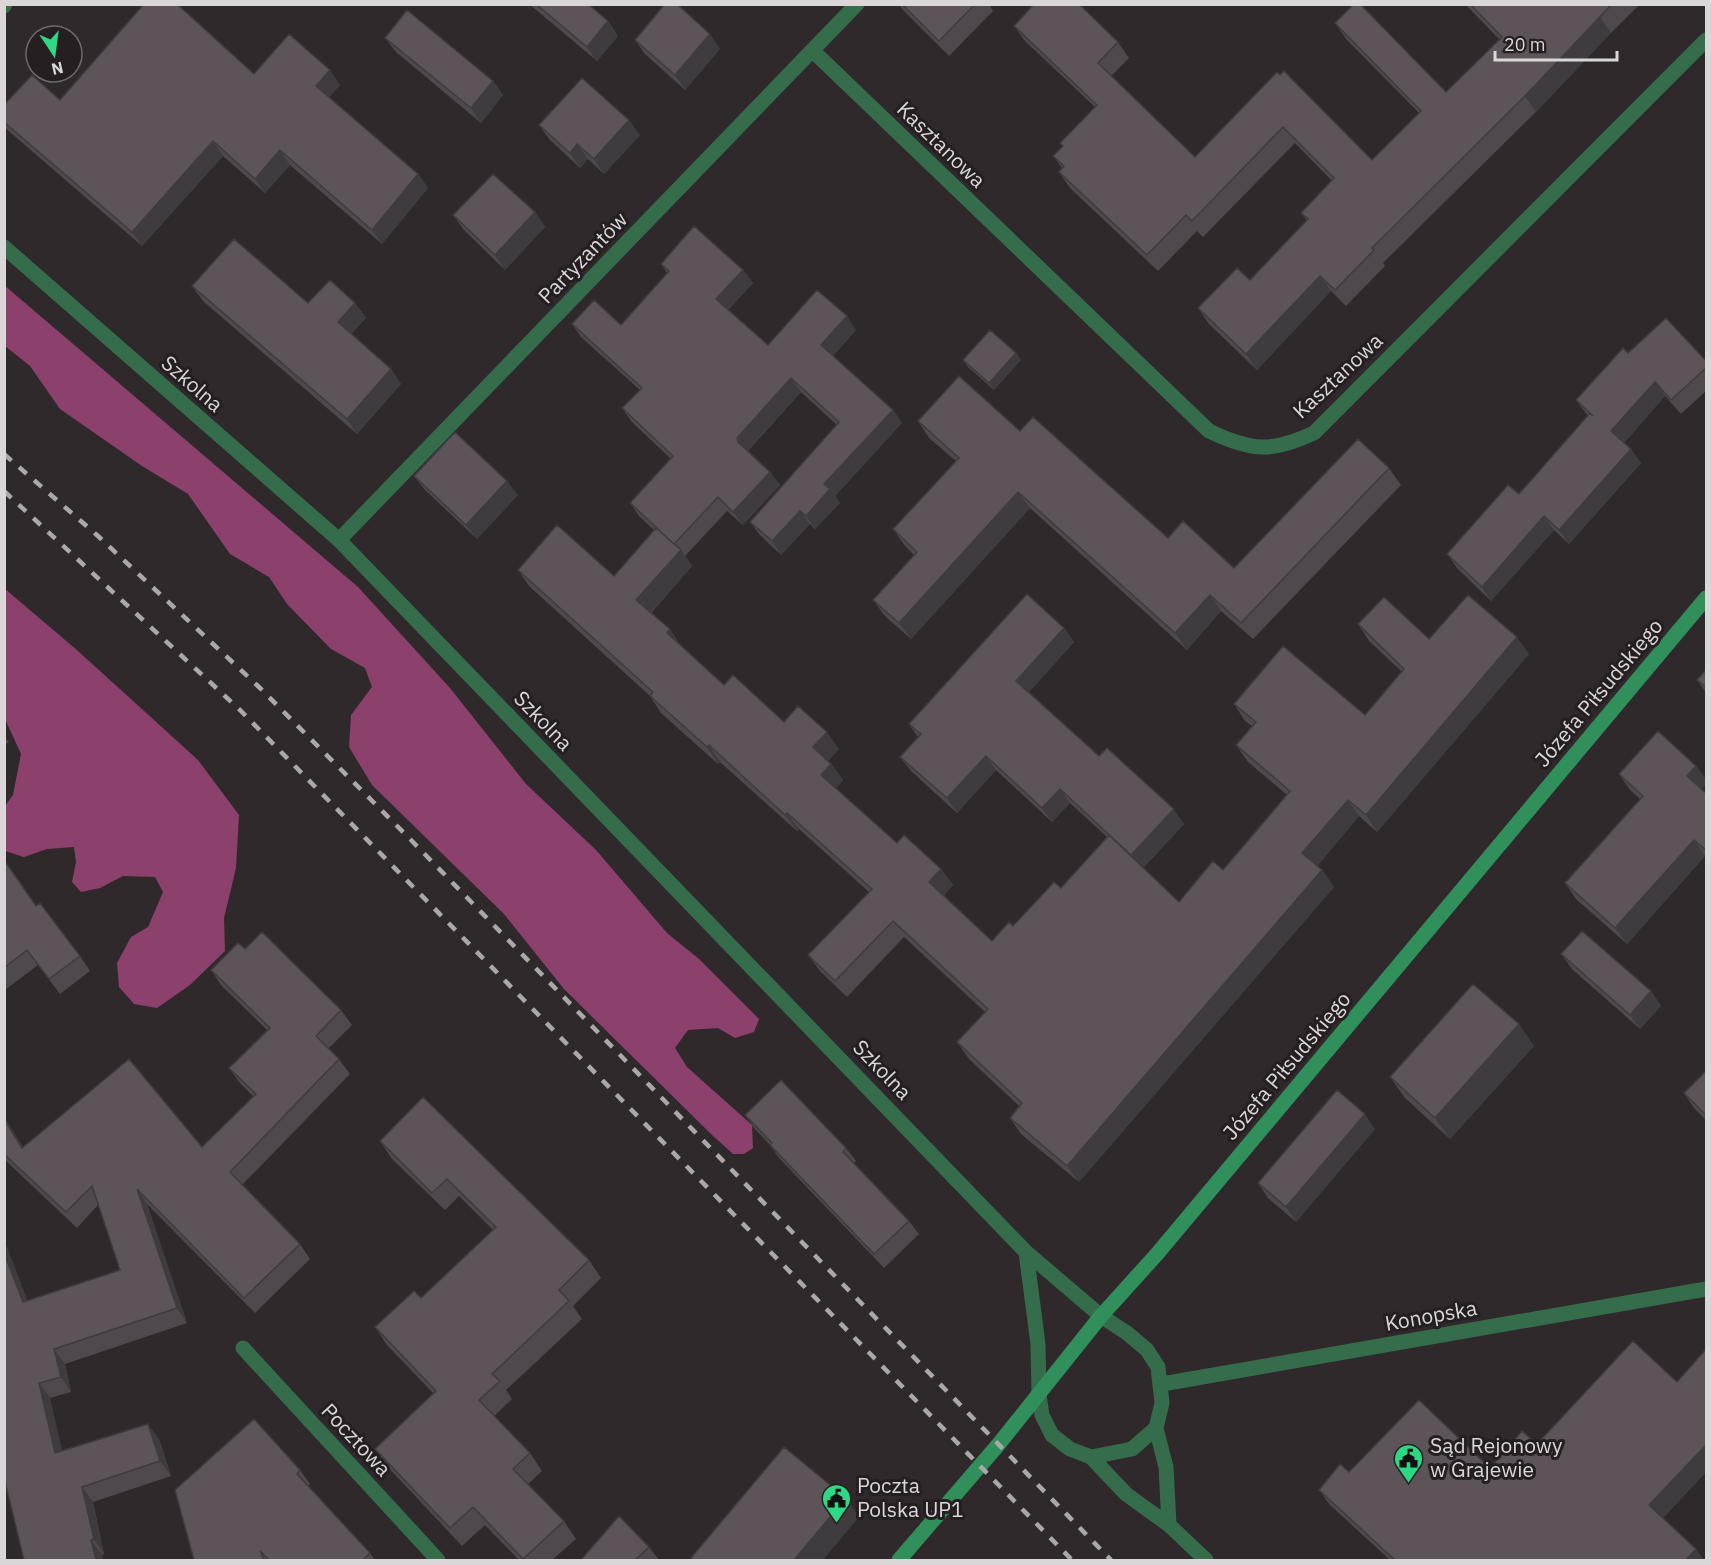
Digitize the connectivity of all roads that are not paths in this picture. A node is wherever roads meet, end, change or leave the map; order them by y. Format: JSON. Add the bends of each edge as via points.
{"nodes":[{"id":1,"x":857,"y":4,"type":"edge"},
{"id":2,"x":1707,"y":40,"type":"edge"},
{"id":3,"x":813,"y":51,"type":"junction"},
{"id":4,"x":4,"y":247,"type":"edge"},
{"id":5,"x":339,"y":540,"type":"junction"},
{"id":6,"x":1707,"y":598,"type":"edge"},
{"id":7,"x":1026,"y":1252,"type":"junction"},
{"id":8,"x":1707,"y":1289,"type":"edge"},
{"id":9,"x":1101,"y":1316,"type":"junction"},
{"id":10,"x":243,"y":1348,"type":"dead end"},
{"id":11,"x":1162,"y":1384,"type":"junction"},
{"id":12,"x":1039,"y":1395,"type":"junction"},
{"id":13,"x":1156,"y":1428,"type":"junction"},
{"id":14,"x":1091,"y":1457,"type":"junction"},
{"id":15,"x":1169,"y":1525,"type":"junction"},
{"id":16,"x":438,"y":1560,"type":"edge"},
{"id":17,"x":899,"y":1560,"type":"edge"},
{"id":18,"x":1206,"y":1560,"type":"edge"}],
"edges":[{"from":1,"to":3,"type":"street","name":"Partyzantów"},
{"from":2,"to":3,"type":"street","name":"Kasztanowa","via":[[1314,433],[1289,445],[1266,447],[1240,446],[1209,431]]},
{"from":3,"to":5,"type":"street","name":"Partyzantów"},
{"from":4,"to":5,"type":"street","name":"Szkolna"},
{"from":5,"to":7,"type":"street","name":"Szkolna"},
{"from":6,"to":9,"type":"main road","name":"Józefa Piłsudskiego"},
{"from":7,"to":9,"type":"street","name":"Szkolna"},
{"from":7,"to":12,"type":"street","via":[[1038,1344]]},
{"from":8,"to":11,"type":"street","name":"Konopska"},
{"from":9,"to":11,"type":"street","via":[[1147,1350],[1158,1367]]},
{"from":9,"to":12,"type":"main road","name":"Józefa Piłsudskiego"},
{"from":10,"to":16,"type":"street","name":"Pocztowa"},
{"from":11,"to":13,"type":"street"},
{"from":12,"to":14,"type":"street","via":[[1042,1415],[1052,1435],[1070,1449]]},
{"from":12,"to":17,"type":"main road","name":"Józefa Piłsudskiego"},
{"from":13,"to":14,"type":"street","via":[[1132,1449]]},
{"from":13,"to":15,"type":"street","via":[[1166,1467]]},
{"from":14,"to":15,"type":"street","via":[[1126,1494]]},
{"from":15,"to":18,"type":"street"}]}
